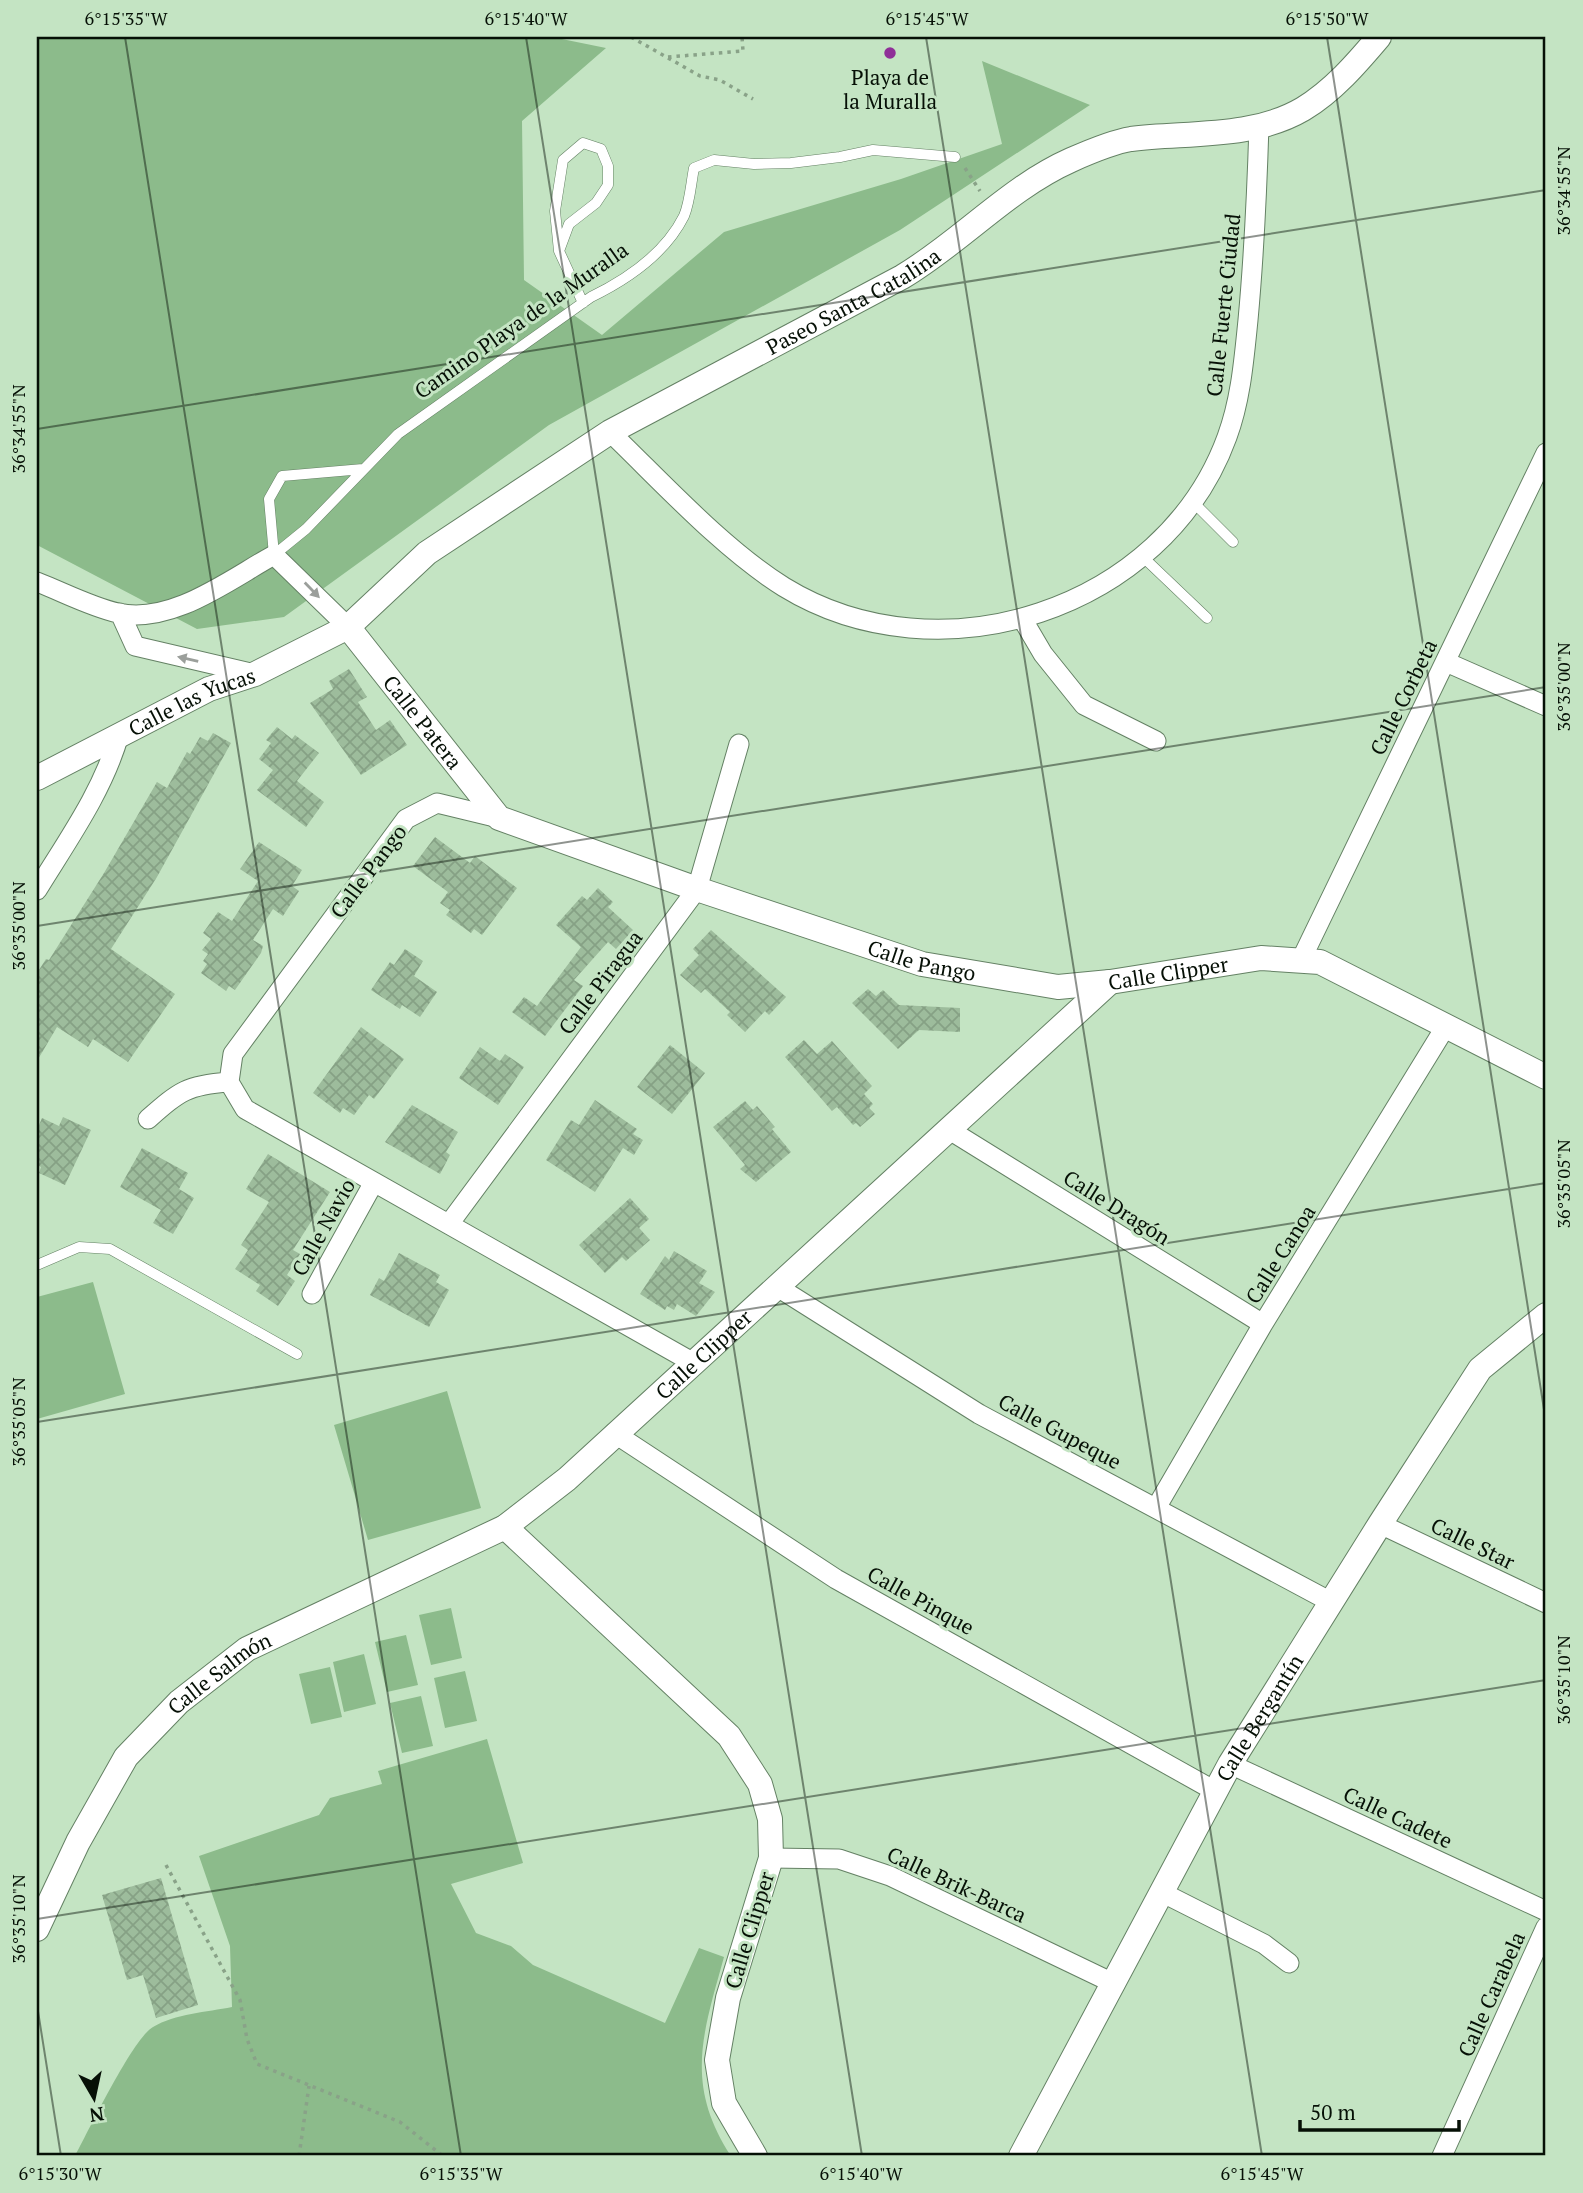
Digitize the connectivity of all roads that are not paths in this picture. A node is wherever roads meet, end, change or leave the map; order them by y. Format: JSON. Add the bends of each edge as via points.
{"nodes":[{"id":1,"x":1379,"y":37,"type":"edge"},
{"id":2,"x":1259,"y":125,"type":"junction"},
{"id":3,"x":955,"y":157,"type":"road end"},
{"id":4,"x":559,"y":251,"type":"junction"},
{"id":5,"x":583,"y":303,"type":"junction"},
{"id":6,"x":610,"y":432,"type":"junction"},
{"id":7,"x":1546,"y":453,"type":"edge"},
{"id":8,"x":364,"y":469,"type":"junction"},
{"id":9,"x":1194,"y":503,"type":"junction"},
{"id":10,"x":1233,"y":542,"type":"dead end"},
{"id":11,"x":274,"y":555,"type":"junction"},
{"id":12,"x":1143,"y":557,"type":"junction"},
{"id":13,"x":37,"y":582,"type":"edge"},
{"id":14,"x":120,"y":613,"type":"junction"},
{"id":15,"x":1207,"y":618,"type":"dead end"},
{"id":16,"x":1023,"y":620,"type":"junction"},
{"id":17,"x":348,"y":627,"type":"junction"},
{"id":18,"x":1446,"y":662,"type":"junction"},
{"id":19,"x":254,"y":674,"type":"junction"},
{"id":20,"x":1546,"y":706,"type":"edge"},
{"id":21,"x":119,"y":736,"type":"junction"},
{"id":22,"x":1156,"y":741,"type":"dead end"},
{"id":23,"x":739,"y":744,"type":"dead end"},
{"id":24,"x":37,"y":778,"type":"edge"},
{"id":25,"x":499,"y":818,"type":"junction"},
{"id":26,"x":37,"y":890,"type":"edge"},
{"id":27,"x":697,"y":890,"type":"junction"},
{"id":28,"x":1301,"y":960,"type":"junction"},
{"id":29,"x":1110,"y":982,"type":"junction"},
{"id":30,"x":1446,"y":1026,"type":"junction"},
{"id":31,"x":1546,"y":1077,"type":"edge"},
{"id":32,"x":229,"y":1082,"type":"junction"},
{"id":33,"x":148,"y":1119,"type":"dead end"},
{"id":34,"x":948,"y":1129,"type":"junction"},
{"id":35,"x":374,"y":1182,"type":"junction"},
{"id":36,"x":449,"y":1224,"type":"junction"},
{"id":37,"x":37,"y":1265,"type":"edge"},
{"id":38,"x":776,"y":1286,"type":"junction"},
{"id":39,"x":312,"y":1294,"type":"dead end"},
{"id":40,"x":1546,"y":1315,"type":"edge"},
{"id":41,"x":1263,"y":1324,"type":"junction"},
{"id":42,"x":297,"y":1354,"type":"dead end"},
{"id":43,"x":692,"y":1362,"type":"junction"},
{"id":44,"x":614,"y":1433,"type":"junction"},
{"id":45,"x":1156,"y":1508,"type":"junction"},
{"id":46,"x":1380,"y":1524,"type":"junction"},
{"id":47,"x":506,"y":1527,"type":"junction"},
{"id":48,"x":1331,"y":1602,"type":"junction"},
{"id":49,"x":1546,"y":1603,"type":"edge"},
{"id":50,"x":1230,"y":1764,"type":"junction"},
{"id":51,"x":1215,"y":1791,"type":"junction"},
{"id":52,"x":771,"y":1858,"type":"junction"},
{"id":53,"x":1163,"y":1893,"type":"junction"},
{"id":54,"x":1546,"y":1911,"type":"edge"},
{"id":55,"x":1546,"y":1927,"type":"edge"},
{"id":56,"x":37,"y":1929,"type":"edge"},
{"id":57,"x":1289,"y":1963,"type":"dead end"},
{"id":58,"x":1115,"y":1984,"type":"junction"},
{"id":59,"x":1024,"y":2155,"type":"edge"},
{"id":60,"x":755,"y":2156,"type":"edge"},
{"id":61,"x":1442,"y":2156,"type":"edge"}],
"edges":[{"from":1,"to":2,"type":"street","name":"Paseo Santa Catalina","via":[[1340,81],[1311,103]]},
{"from":2,"to":6,"type":"street","name":"Paseo Santa Catalina","via":[[1128,140],[1071,160],[1026,184],[902,277]]},
{"from":2,"to":9,"type":"street","name":"Calle Fuerte Ciudad","via":[[1254,257],[1242,381],[1227,438]]},
{"from":3,"to":5,"type":"lane","name":"Camino Playa de la Muralla","via":[[873,150],[792,163],[714,160],[694,168],[685,214],[668,241],[624,280]]},
{"from":4,"to":4,"type":"lane","via":[[555,211],[563,160],[583,144],[601,149],[608,166],[608,185],[569,225]]},
{"from":4,"to":5,"type":"lane"},
{"from":5,"to":8,"type":"lane","name":"Camino Playa de la Muralla","via":[[398,434]]},
{"from":6,"to":16,"type":"street","name":"Calle Fuerte Ciudad","via":[[712,530],[784,587],[855,620],[943,632]]},
{"from":6,"to":17,"type":"street","name":"Paseo Santa Catalina","via":[[428,553]]},
{"from":7,"to":18,"type":"street","name":"Calle Corbeta"},
{"from":8,"to":11,"type":"lane","name":"Camino Playa de la Muralla","via":[[306,530]]},
{"from":8,"to":11,"type":"lane","via":[[282,476],[269,499]]},
{"from":9,"to":10,"type":"lane"},
{"from":9,"to":12,"type":"street","name":"Calle Fuerte Ciudad"},
{"from":11,"to":14,"type":"street","name":"Camino Playa de la Muralla","via":[[163,612]]},
{"from":11,"to":17,"type":"street","one_way":true},
{"from":12,"to":15,"type":"lane"},
{"from":12,"to":16,"type":"street","name":"Calle Fuerte Ciudad","via":[[1080,598]]},
{"from":13,"to":14,"type":"street","name":"Camino Playa de la Muralla"},
{"from":19,"to":14,"type":"street","one_way":true,"via":[[135,646]]},
{"from":16,"to":22,"type":"street","via":[[1043,654],[1084,705]]},
{"from":17,"to":19,"type":"street","name":"Calle las Yucas"},
{"from":17,"to":25,"type":"street","name":"Calle Patera"},
{"from":18,"to":20,"type":"street"},
{"from":18,"to":28,"type":"street","name":"Calle Corbeta"},
{"from":19,"to":21,"type":"street","name":"Calle las Yucas","via":[[209,690]]},
{"from":21,"to":24,"type":"street","name":"Calle las Yucas"},
{"from":21,"to":26,"type":"street","via":[[113,758],[85,811]]},
{"from":23,"to":27,"type":"street","name":"Calle Piragua"},
{"from":25,"to":27,"type":"street","name":"Calle Pango"},
{"from":25,"to":32,"type":"street","name":"Calle Pango","via":[[436,803],[406,819],[233,1054]]},
{"from":27,"to":29,"type":"street","name":"Calle Pango","via":[[922,964],[1058,987]]},
{"from":27,"to":36,"type":"street","name":"Calle Piragua"},
{"from":28,"to":29,"type":"street","name":"Calle Clipper","via":[[1261,958]]},
{"from":28,"to":30,"type":"street","name":"Calle Clipper","via":[[1320,962]]},
{"from":29,"to":34,"type":"street","name":"Calle Clipper"},
{"from":30,"to":31,"type":"street","name":"Calle Clipper"},
{"from":30,"to":41,"type":"street","name":"Calle Canoa"},
{"from":32,"to":33,"type":"street","via":[[196,1084]]},
{"from":32,"to":35,"type":"street","via":[[245,1109]]},
{"from":34,"to":38,"type":"street","name":"Calle Clipper"},
{"from":34,"to":41,"type":"street","name":"Calle Dragón"},
{"from":35,"to":36,"type":"street"},
{"from":35,"to":39,"type":"street","name":"Calle Navio"},
{"from":36,"to":43,"type":"street"},
{"from":37,"to":42,"type":"lane","via":[[79,1247],[110,1249]]},
{"from":38,"to":43,"type":"street","name":"Calle Clipper"},
{"from":38,"to":45,"type":"street","name":"Calle Gupeque","via":[[979,1414]]},
{"from":40,"to":46,"type":"street","name":"Calle Bergantín","via":[[1480,1369]]},
{"from":41,"to":45,"type":"street","name":"Calle Canoa"},
{"from":43,"to":44,"type":"street","name":"Calle Clipper"},
{"from":44,"to":47,"type":"street","name":"Calle Clipper"},
{"from":44,"to":51,"type":"street","name":"Calle Pinque","via":[[836,1578]]},
{"from":45,"to":48,"type":"street","name":"Calle Gupeque"},
{"from":46,"to":48,"type":"street","name":"Calle Bergantín"},
{"from":46,"to":49,"type":"street","name":"Calle Star"},
{"from":47,"to":52,"type":"street","name":"Calle Clipper","via":[[729,1736],[760,1784],[770,1819]]},
{"from":47,"to":56,"type":"street","name":"Calle Salmón","via":[[247,1649],[178,1702],[126,1757],[78,1842]]},
{"from":48,"to":50,"type":"street","name":"Calle Bergantín"},
{"from":50,"to":51,"type":"street","name":"Calle Bergantín"},
{"from":50,"to":54,"type":"street","name":"Calle Cadete"},
{"from":51,"to":53,"type":"street","name":"Calle Bergantín"},
{"from":52,"to":58,"type":"street","name":"Calle Brik-Barca","via":[[839,1859],[890,1876]]},
{"from":52,"to":60,"type":"street","name":"Calle Clipper","via":[[728,1998],[717,2060],[724,2103]]},
{"from":53,"to":57,"type":"street","via":[[1264,1944]]},
{"from":53,"to":58,"type":"street","name":"Calle Bergantín"},
{"from":55,"to":61,"type":"street","name":"Calle Carabela"},
{"from":58,"to":59,"type":"street","name":"Calle Bergantín"}]}
